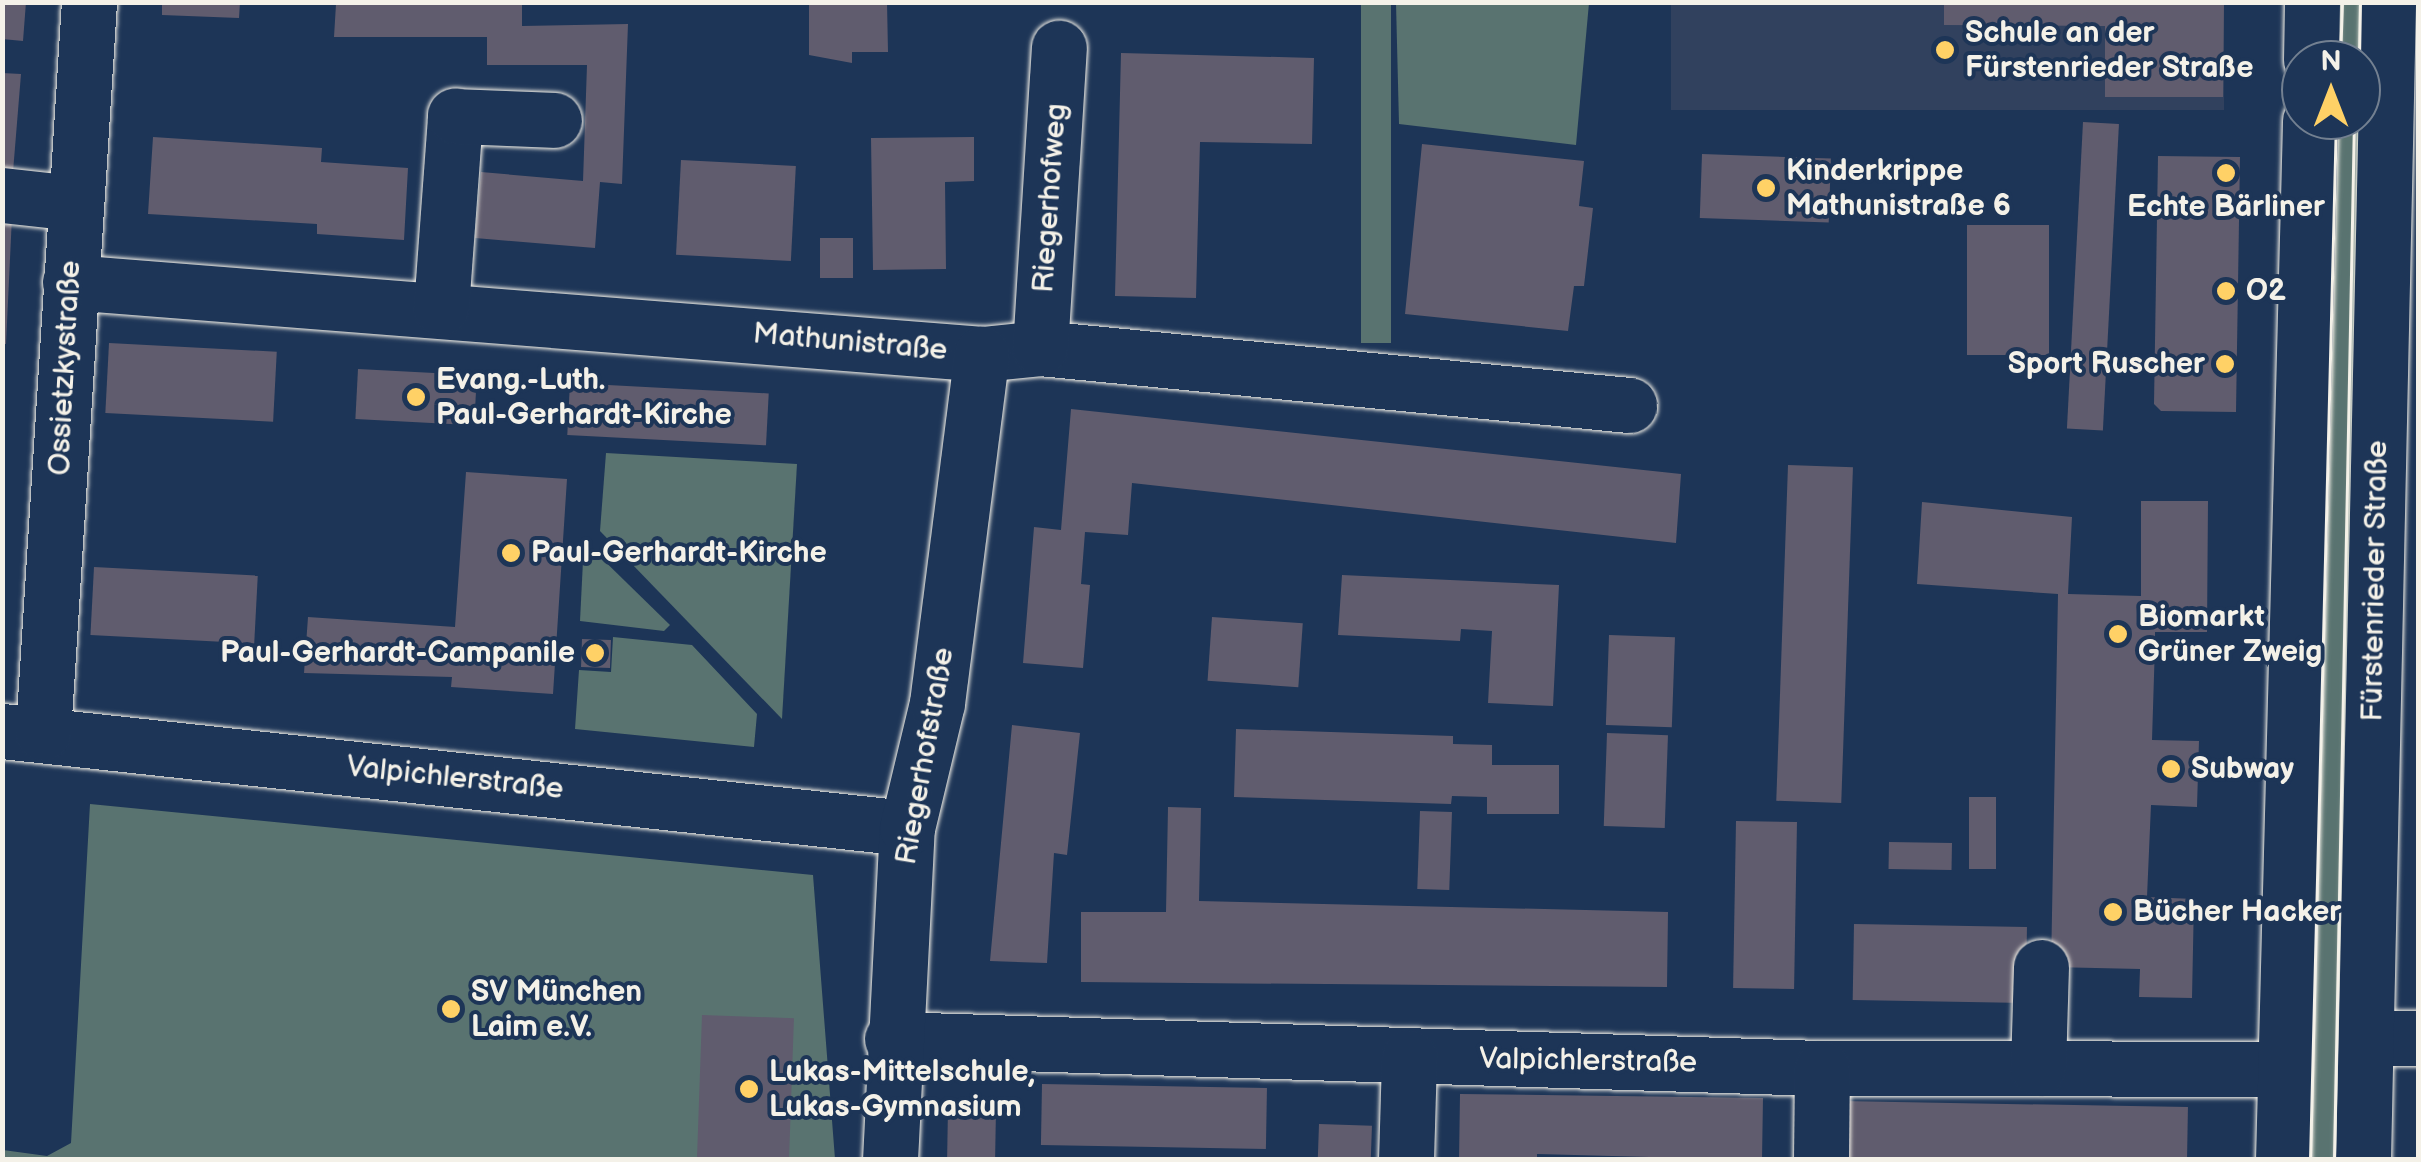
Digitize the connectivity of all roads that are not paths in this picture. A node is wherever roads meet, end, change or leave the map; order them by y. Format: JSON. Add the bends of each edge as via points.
{"nodes":[{"id":1,"x":90,"y":2,"type":"edge"},
{"id":2,"x":2312,"y":2,"type":"edge"},
{"id":3,"x":2388,"y":2,"type":"edge"},
{"id":4,"x":2311,"y":40,"type":"edge"},
{"id":5,"x":1060,"y":48,"type":"dead end"},
{"id":6,"x":554,"y":120,"type":"dead end"},
{"id":7,"x":2309,"y":140,"type":"edge"},
{"id":8,"x":2,"y":195,"type":"edge"},
{"id":9,"x":75,"y":203,"type":"junction"},
{"id":10,"x":2400,"y":204,"type":"edge"},
{"id":11,"x":70,"y":282,"type":"junction"},
{"id":12,"x":440,"y":308,"type":"junction"},
{"id":13,"x":1040,"y":348,"type":"junction"},
{"id":14,"x":982,"y":354,"type":"junction"},
{"id":15,"x":1629,"y":405,"type":"dead end"},
{"id":16,"x":23,"y":732,"type":"edge"},
{"id":17,"x":907,"y":828,"type":"junction"},
{"id":18,"x":2041,"y":968,"type":"dead end"},
{"id":19,"x":2401,"y":1038,"type":"edge"},
{"id":20,"x":892,"y":1039,"type":"junction"},
{"id":21,"x":1408,"y":1057,"type":"junction"},
{"id":22,"x":1822,"y":1068,"type":"junction"},
{"id":23,"x":2038,"y":1068,"type":"junction"},
{"id":24,"x":2285,"y":1069,"type":"junction"},
{"id":25,"x":890,"y":1160,"type":"edge"},
{"id":26,"x":1406,"y":1160,"type":"edge"},
{"id":27,"x":1822,"y":1160,"type":"edge"},
{"id":28,"x":2283,"y":1160,"type":"edge"},
{"id":29,"x":2363,"y":1160,"type":"edge"}],
"edges":[{"from":1,"to":9,"type":"street","name":"Ossietzkystraße"},
{"from":2,"to":4,"type":"street"},
{"from":3,"to":10,"type":"street","name":"Fürstenrieder Straße"},
{"from":5,"to":13,"type":"street","name":"Riegerhofweg"},
{"from":6,"to":12,"type":"street","via":[[455,116]]},
{"from":7,"to":24,"type":"street"},
{"from":8,"to":9,"type":"street"},
{"from":9,"to":11,"type":"street","name":"Ossietzkystraße"},
{"from":10,"to":19,"type":"street","name":"Fürstenrieder Straße"},
{"from":11,"to":12,"type":"street","name":"Mathunistraße"},
{"from":11,"to":16,"type":"street","name":"Ossietzkystraße"},
{"from":12,"to":14,"type":"street","name":"Mathunistraße"},
{"from":13,"to":14,"type":"street","name":"Mathunistraße"},
{"from":13,"to":15,"type":"street","name":"Mathunistraße"},
{"from":14,"to":17,"type":"street","name":"Riegerhofstraße","via":[[937,703]]},
{"from":16,"to":17,"type":"street","name":"Valpichlerstraße"},
{"from":17,"to":20,"type":"street","name":"Riegerhofstraße"},
{"from":18,"to":23,"type":"street"},
{"from":19,"to":29,"type":"street","name":"Fürstenrieder Straße"},
{"from":20,"to":21,"type":"street","name":"Valpichlerstraße"},
{"from":20,"to":25,"type":"street","name":"Riegerhofstraße"},
{"from":21,"to":22,"type":"street","name":"Valpichlerstraße"},
{"from":21,"to":26,"type":"street"},
{"from":22,"to":23,"type":"street","name":"Valpichlerstraße"},
{"from":22,"to":27,"type":"street"},
{"from":23,"to":24,"type":"street","name":"Valpichlerstraße"},
{"from":24,"to":28,"type":"street"}]}
